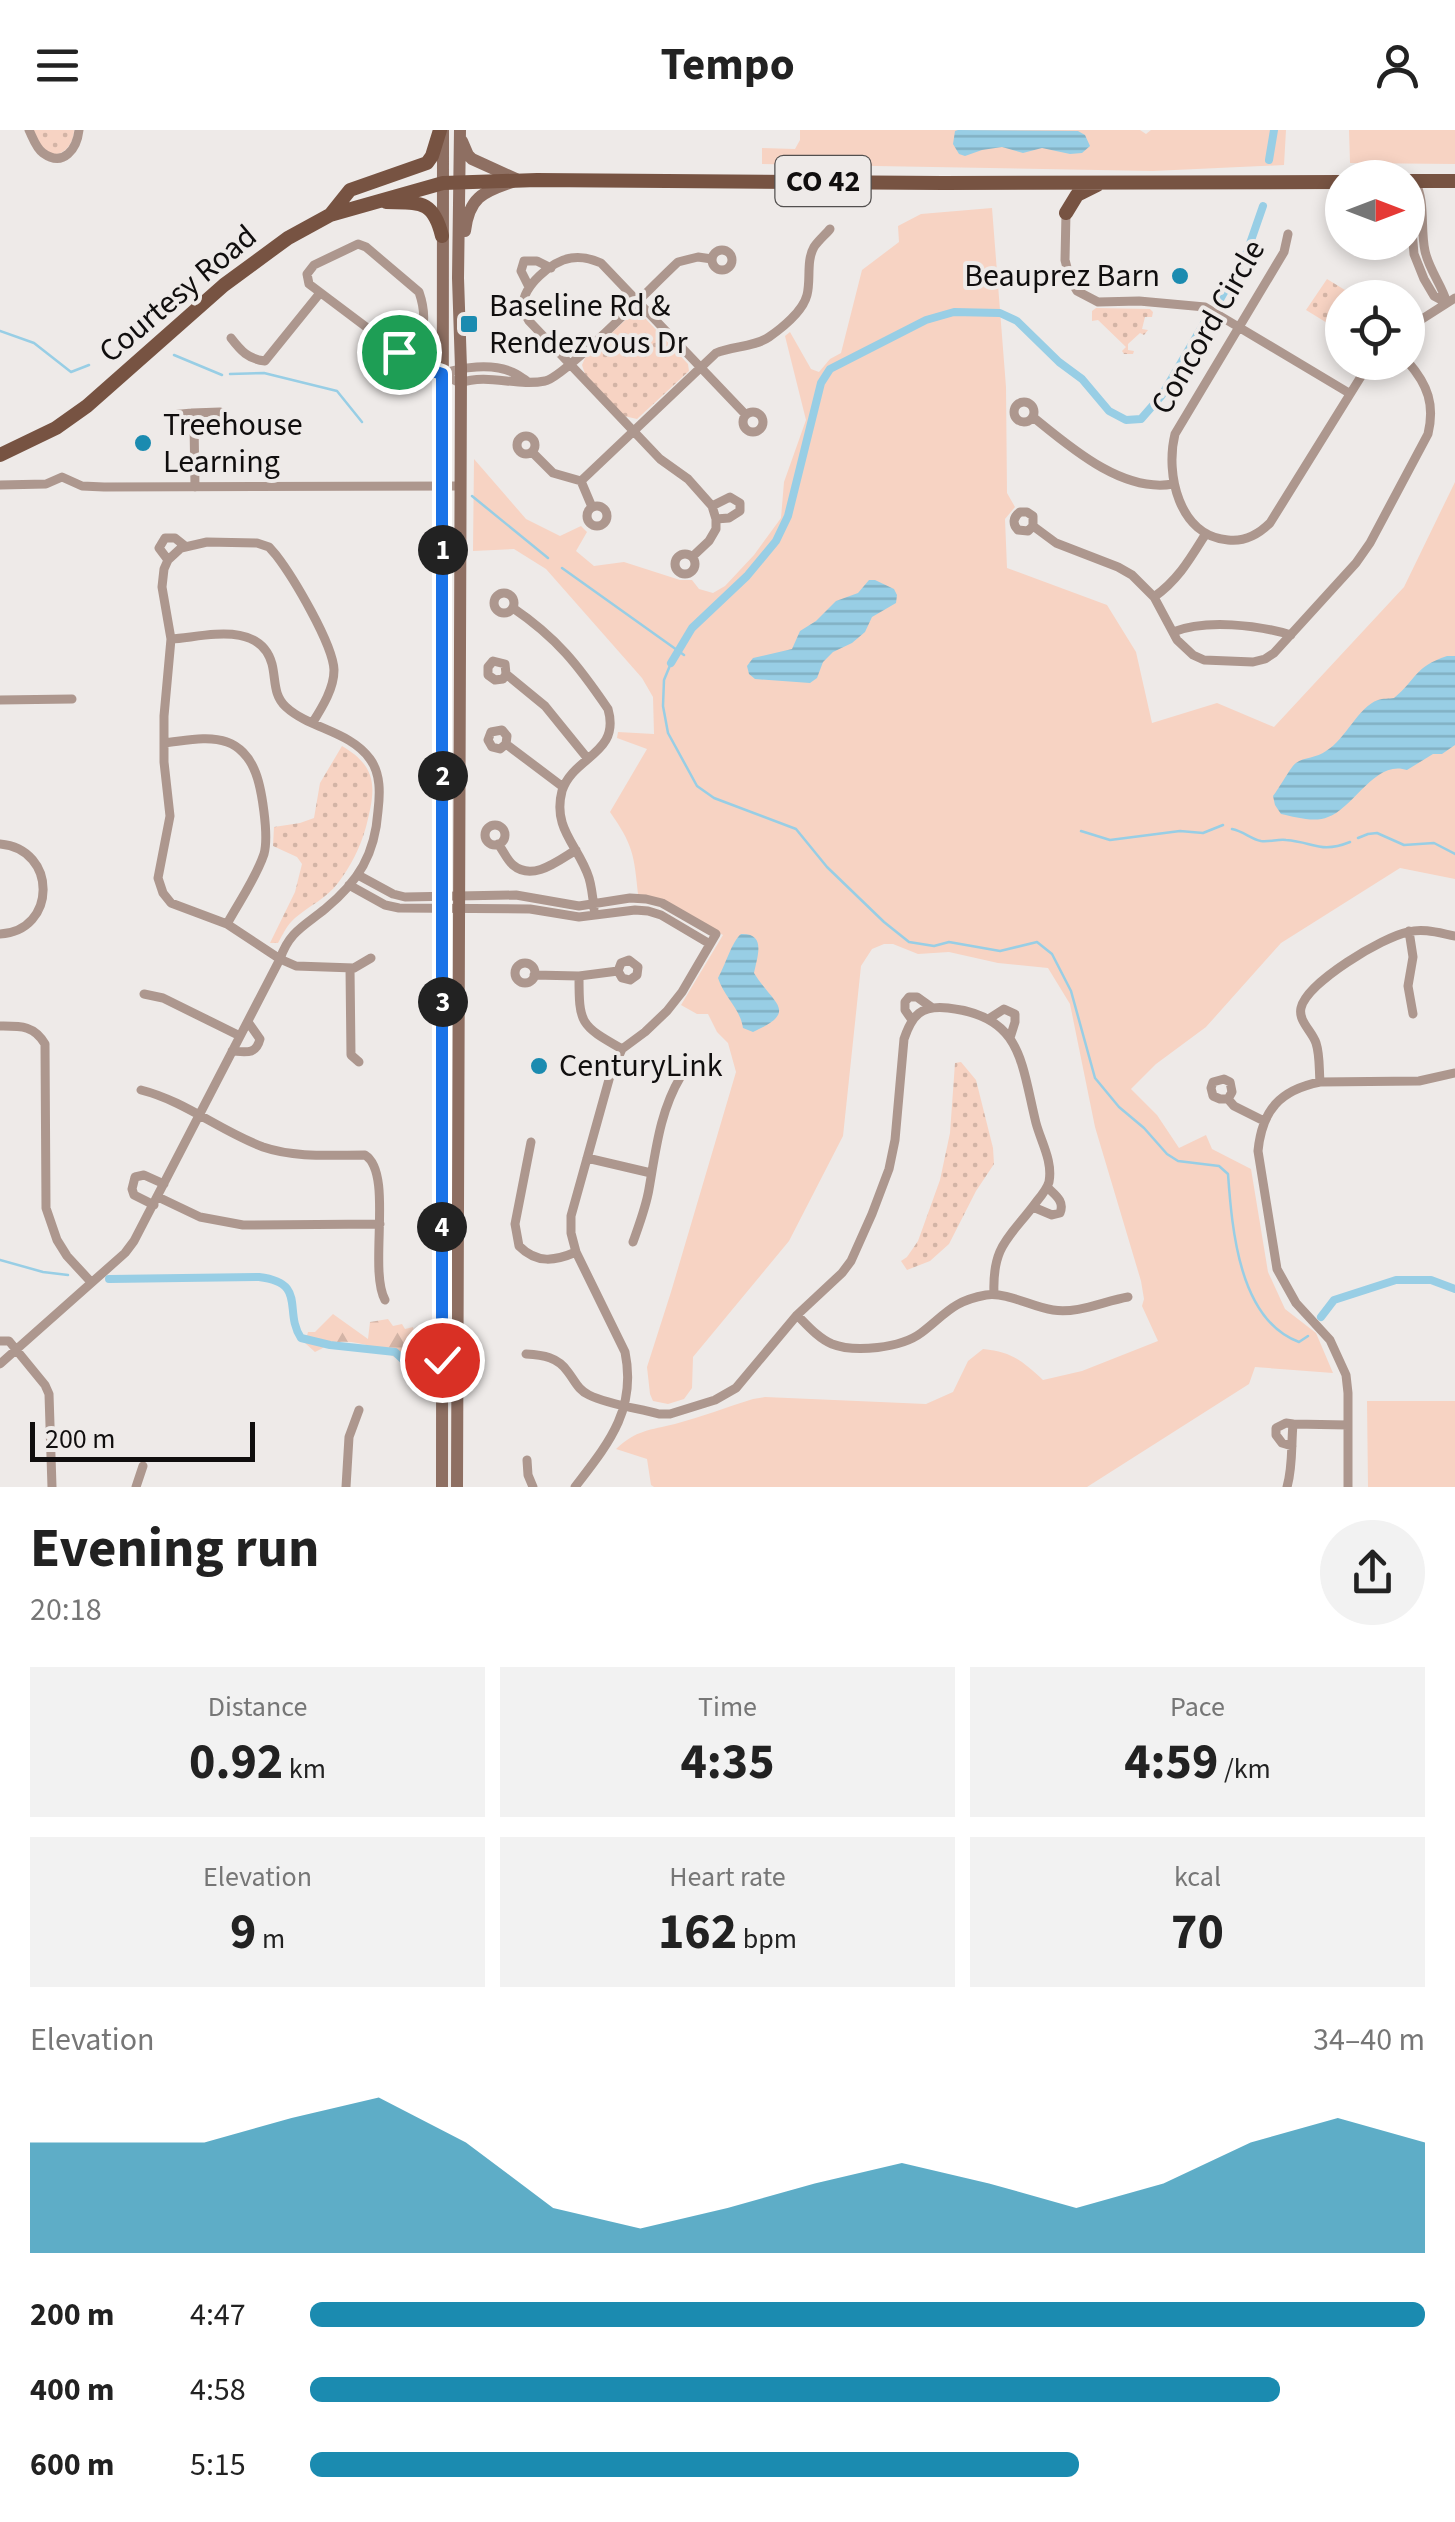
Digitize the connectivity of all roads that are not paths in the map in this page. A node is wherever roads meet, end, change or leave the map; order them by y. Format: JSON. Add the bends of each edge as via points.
{"nodes":[{"id":1,"x":29,"y":130,"type":"edge"},
{"id":2,"x":79,"y":130,"type":"edge"},
{"id":3,"x":441,"y":130,"type":"edge"},
{"id":4,"x":460,"y":132,"type":"edge"},
{"id":5,"x":518,"y":180,"type":"junction"},
{"id":6,"x":1455,"y":180,"type":"edge"},
{"id":7,"x":1425,"y":181,"type":"edge"},
{"id":8,"x":1325,"y":182,"type":"edge"},
{"id":9,"x":450,"y":183,"type":"junction"},
{"id":10,"x":1033,"y":183,"type":"junction"},
{"id":11,"x":1102,"y":183,"type":"junction"},
{"id":12,"x":376,"y":201,"type":"junction"},
{"id":13,"x":1066,"y":213,"type":"junction"},
{"id":14,"x":330,"y":214,"type":"junction"},
{"id":15,"x":830,"y":229,"type":"dead end"},
{"id":16,"x":1288,"y":234,"type":"dead end"},
{"id":17,"x":442,"y":236,"type":"junction"},
{"id":18,"x":712,"y":259,"type":"dead end"},
{"id":19,"x":1416,"y":260,"type":"edge"},
{"id":20,"x":551,"y":268,"type":"junction"},
{"id":21,"x":458,"y":278,"type":"junction"},
{"id":22,"x":529,"y":286,"type":"junction"},
{"id":23,"x":320,"y":293,"type":"junction"},
{"id":24,"x":638,"y":300,"type":"junction"},
{"id":25,"x":1451,"y":301,"type":"edge"},
{"id":26,"x":1425,"y":317,"type":"edge"},
{"id":27,"x":1240,"y":326,"type":"junction"},
{"id":28,"x":230,"y":338,"type":"dead end"},
{"id":29,"x":408,"y":359,"type":"junction"},
{"id":30,"x":570,"y":364,"type":"junction"},
{"id":31,"x":461,"y":368,"type":"junction"},
{"id":32,"x":700,"y":368,"type":"junction"},
{"id":33,"x":442,"y":374,"type":"junction"},
{"id":34,"x":1358,"y":380,"type":"edge"},
{"id":35,"x":1422,"y":380,"type":"edge"},
{"id":36,"x":527,"y":382,"type":"junction"},
{"id":37,"x":460,"y":383,"type":"junction"},
{"id":38,"x":1349,"y":394,"type":"junction"},
{"id":39,"x":220,"y":412,"type":"dead end"},
{"id":40,"x":192,"y":413,"type":"junction"},
{"id":41,"x":171,"y":414,"type":"dead end"},
{"id":42,"x":746,"y":415,"type":"dead end"},
{"id":43,"x":1033,"y":417,"type":"dead end"},
{"id":44,"x":633,"y":432,"type":"junction"},
{"id":45,"x":532,"y":453,"type":"dead end"},
{"id":46,"x":0,"y":455,"type":"edge"},
{"id":47,"x":581,"y":481,"type":"junction"},
{"id":48,"x":1173,"y":484,"type":"junction"},
{"id":49,"x":0,"y":485,"type":"edge"},
{"id":50,"x":443,"y":486,"type":"junction"},
{"id":51,"x":460,"y":486,"type":"junction"},
{"id":52,"x":196,"y":487,"type":"junction"},
{"id":53,"x":712,"y":506,"type":"junction"},
{"id":54,"x":592,"y":507,"type":"dead end"},
{"id":55,"x":716,"y":519,"type":"junction"},
{"id":56,"x":1034,"y":526,"type":"dead end"},
{"id":57,"x":1206,"y":535,"type":"junction"},
{"id":58,"x":185,"y":546,"type":"junction"},
{"id":59,"x":692,"y":557,"type":"dead end"},
{"id":60,"x":168,"y":560,"type":"junction"},
{"id":61,"x":1154,"y":597,"type":"junction"},
{"id":62,"x":512,"y":608,"type":"dead end"},
{"id":63,"x":1173,"y":632,"type":"junction"},
{"id":64,"x":1291,"y":635,"type":"junction"},
{"id":65,"x":171,"y":640,"type":"junction"},
{"id":66,"x":506,"y":674,"type":"dead end"},
{"id":67,"x":0,"y":700,"type":"edge"},
{"id":68,"x":72,"y":700,"type":"dead end"},
{"id":69,"x":313,"y":722,"type":"junction"},
{"id":70,"x":164,"y":743,"type":"junction"},
{"id":71,"x":506,"y":744,"type":"dead end"},
{"id":72,"x":588,"y":759,"type":"junction"},
{"id":73,"x":563,"y":787,"type":"junction"},
{"id":74,"x":0,"y":844,"type":"edge"},
{"id":75,"x":498,"y":844,"type":"dead end"},
{"id":76,"x":576,"y":850,"type":"junction"},
{"id":77,"x":358,"y":876,"type":"junction"},
{"id":78,"x":349,"y":886,"type":"junction"},
{"id":79,"x":450,"y":902,"type":"junction"},
{"id":80,"x":594,"y":905,"type":"junction"},
{"id":81,"x":595,"y":916,"type":"junction"},
{"id":82,"x":227,"y":924,"type":"junction"},
{"id":83,"x":1409,"y":932,"type":"junction"},
{"id":84,"x":0,"y":934,"type":"edge"},
{"id":85,"x":1455,"y":936,"type":"edge"},
{"id":86,"x":713,"y":939,"type":"junction"},
{"id":87,"x":280,"y":958,"type":"junction"},
{"id":88,"x":371,"y":958,"type":"dead end"},
{"id":89,"x":350,"y":968,"type":"junction"},
{"id":90,"x":618,"y":971,"type":"dead end"},
{"id":91,"x":534,"y":974,"type":"dead end"},
{"id":92,"x":579,"y":976,"type":"junction"},
{"id":93,"x":144,"y":994,"type":"dead end"},
{"id":94,"x":931,"y":1008,"type":"junction"},
{"id":95,"x":1413,"y":1014,"type":"dead end"},
{"id":96,"x":990,"y":1018,"type":"junction"},
{"id":97,"x":912,"y":1020,"type":"junction"},
{"id":98,"x":248,"y":1022,"type":"junction"},
{"id":99,"x":0,"y":1026,"type":"edge"},
{"id":100,"x":240,"y":1036,"type":"junction"},
{"id":101,"x":1010,"y":1038,"type":"junction"},
{"id":102,"x":622,"y":1050,"type":"junction"},
{"id":103,"x":232,"y":1051,"type":"junction"},
{"id":104,"x":359,"y":1062,"type":"dead end"},
{"id":105,"x":1455,"y":1073,"type":"edge"},
{"id":106,"x":681,"y":1076,"type":"dead end"},
{"id":107,"x":1320,"y":1082,"type":"junction"},
{"id":108,"x":141,"y":1090,"type":"dead end"},
{"id":109,"x":1228,"y":1099,"type":"dead end"},
{"id":110,"x":199,"y":1114,"type":"junction"},
{"id":111,"x":1264,"y":1121,"type":"junction"},
{"id":112,"x":531,"y":1142,"type":"dead end"},
{"id":113,"x":587,"y":1158,"type":"junction"},
{"id":114,"x":651,"y":1173,"type":"junction"},
{"id":115,"x":164,"y":1184,"type":"junction"},
{"id":116,"x":1047,"y":1188,"type":"junction"},
{"id":117,"x":156,"y":1201,"type":"junction"},
{"id":118,"x":1033,"y":1207,"type":"junction"},
{"id":119,"x":380,"y":1224,"type":"junction"},
{"id":120,"x":633,"y":1242,"type":"dead end"},
{"id":121,"x":576,"y":1252,"type":"junction"},
{"id":122,"x":91,"y":1282,"type":"junction"},
{"id":123,"x":994,"y":1294,"type":"junction"},
{"id":124,"x":1128,"y":1296,"type":"dead end"},
{"id":125,"x":385,"y":1300,"type":"dead end"},
{"id":126,"x":796,"y":1314,"type":"junction"},
{"id":127,"x":0,"y":1340,"type":"edge"},
{"id":128,"x":16,"y":1350,"type":"junction"},
{"id":129,"x":526,"y":1354,"type":"dead end"},
{"id":130,"x":0,"y":1364,"type":"edge"},
{"id":131,"x":625,"y":1405,"type":"junction"},
{"id":132,"x":359,"y":1410,"type":"dead end"},
{"id":133,"x":1294,"y":1424,"type":"junction"},
{"id":134,"x":1348,"y":1425,"type":"junction"},
{"id":135,"x":1292,"y":1446,"type":"junction"},
{"id":136,"x":527,"y":1460,"type":"dead end"},
{"id":137,"x":143,"y":1466,"type":"dead end"},
{"id":138,"x":52,"y":1487,"type":"edge"},
{"id":139,"x":136,"y":1487,"type":"edge"},
{"id":140,"x":346,"y":1487,"type":"edge"},
{"id":141,"x":442,"y":1487,"type":"edge"},
{"id":142,"x":457,"y":1487,"type":"edge"},
{"id":143,"x":533,"y":1487,"type":"edge"},
{"id":144,"x":575,"y":1487,"type":"edge"},
{"id":145,"x":1288,"y":1487,"type":"edge"},
{"id":146,"x":1348,"y":1487,"type":"edge"}],
"edges":[{"from":1,"to":2,"type":"street","via":[[52,157],[72,152]]},
{"from":3,"to":9,"type":"main road"},
{"from":3,"to":14,"type":"main road","via":[[427,163],[350,190]]},
{"from":4,"to":5,"type":"main road","via":[[472,159]]},
{"from":4,"to":9,"type":"main road"},
{"from":5,"to":9,"type":"main road","number":"CO 42"},
{"from":5,"to":10,"type":"main road","number":"CO 42"},
{"from":5,"to":21,"type":"main road","via":[[470,206]]},
{"from":6,"to":7,"type":"main road"},
{"from":8,"to":11,"type":"main road","number":"CO 42"},
{"from":9,"to":12,"type":"main road","name":"Courtesy Road","number":"CO 42"},
{"from":9,"to":17,"type":"main road"},
{"from":9,"to":21,"type":"main road"},
{"from":10,"to":11,"type":"main road","number":"CO 42"},
{"from":10,"to":13,"type":"main road","via":[[1062,201]]},
{"from":11,"to":13,"type":"main road","via":[[1078,196]]},
{"from":12,"to":14,"type":"main road","name":"Courtesy Road","number":"CO 42"},
{"from":12,"to":17,"type":"main road","via":[[425,205],[438,218]]},
{"from":13,"to":27,"type":"street","via":[[1065,260],[1078,291],[1098,302],[1205,307]]},
{"from":14,"to":46,"type":"main road","name":"Courtesy Road","number":"CO 42","via":[[224,284],[87,406]]},
{"from":15,"to":32,"type":"street","via":[[811,255],[801,308],[770,337],[728,348]]},
{"from":16,"to":27,"type":"street","name":"Concord Circle"},
{"from":17,"to":33,"type":"main road"},
{"from":18,"to":24,"type":"street","via":[[678,262]]},
{"from":19,"to":25,"type":"street","via":[[1434,296]]},
{"from":20,"to":22,"type":"street"},
{"from":20,"to":22,"type":"street","via":[[524,261]]},
{"from":20,"to":24,"type":"street","via":[[573,257],[590,258]]},
{"from":21,"to":31,"type":"main road"},
{"from":22,"to":30,"type":"street","via":[[523,310]]},
{"from":23,"to":28,"type":"street","via":[[265,360],[242,352]]},
{"from":23,"to":29,"type":"street"},
{"from":23,"to":29,"type":"street","via":[[308,284],[314,265],[350,246],[366,247],[422,298],[422,341]]},
{"from":24,"to":30,"type":"street"},
{"from":24,"to":32,"type":"street"},
{"from":25,"to":26,"type":"street"},
{"from":27,"to":38,"type":"street"},
{"from":27,"to":48,"type":"street","name":"Concord Circle","via":[[1174,434]]},
{"from":29,"to":33,"type":"street"},
{"from":30,"to":36,"type":"street","via":[[550,380]]},
{"from":30,"to":44,"type":"street"},
{"from":31,"to":33,"type":"street"},
{"from":31,"to":36,"type":"street","via":[[510,371]]},
{"from":31,"to":37,"type":"main road"},
{"from":32,"to":42,"type":"street"},
{"from":32,"to":44,"type":"street"},
{"from":33,"to":37,"type":"street"},
{"from":33,"to":50,"type":"main road"},
{"from":34,"to":38,"type":"street"},
{"from":35,"to":64,"type":"street","via":[[1431,405],[1428,434],[1363,553]]},
{"from":36,"to":37,"type":"street"},
{"from":37,"to":51,"type":"main road"},
{"from":38,"to":57,"type":"street","via":[[1270,523],[1237,541]]},
{"from":39,"to":40,"type":"street"},
{"from":40,"to":41,"type":"street"},
{"from":40,"to":52,"type":"street"},
{"from":43,"to":48,"type":"street","via":[[1100,466],[1144,484]]},
{"from":44,"to":47,"type":"street"},
{"from":44,"to":53,"type":"street"},
{"from":45,"to":47,"type":"street","via":[[553,472]]},
{"from":47,"to":54,"type":"street"},
{"from":48,"to":57,"type":"street"},
{"from":49,"to":52,"type":"street","via":[[62,477],[82,486]]},
{"from":50,"to":51,"type":"street"},
{"from":50,"to":52,"type":"street"},
{"from":50,"to":79,"type":"main road"},
{"from":51,"to":79,"type":"main road"},
{"from":53,"to":55,"type":"street"},
{"from":53,"to":55,"type":"street","via":[[730,497],[740,503],[735,516]]},
{"from":55,"to":59,"type":"street"},
{"from":56,"to":61,"type":"street","via":[[1066,548],[1132,575]]},
{"from":57,"to":61,"type":"street","via":[[1181,574]]},
{"from":58,"to":60,"type":"street"},
{"from":58,"to":60,"type":"street","via":[[165,538],[159,548]]},
{"from":58,"to":69,"type":"street","via":[[257,543],[276,554],[331,652],[331,688]]},
{"from":60,"to":65,"type":"street","via":[[162,587]]},
{"from":61,"to":63,"type":"street"},
{"from":62,"to":72,"type":"street","via":[[561,646],[608,708],[610,732]]},
{"from":63,"to":64,"type":"street","via":[[1200,625]]},
{"from":63,"to":64,"type":"street","via":[[1204,660],[1253,662],[1274,654]]},
{"from":65,"to":69,"type":"street","via":[[247,636],[272,664],[282,703]]},
{"from":65,"to":70,"type":"street"},
{"from":66,"to":72,"type":"street","via":[[545,706]]},
{"from":67,"to":68,"type":"street"},
{"from":69,"to":77,"type":"street","via":[[355,744],[378,775],[374,842]]},
{"from":70,"to":82,"type":"street","via":[[170,816],[158,878],[162,893],[172,904]]},
{"from":70,"to":82,"type":"street","via":[[230,742],[254,768],[266,844]]},
{"from":71,"to":73,"type":"street"},
{"from":72,"to":73,"type":"street"},
{"from":73,"to":76,"type":"street","via":[[561,822]]},
{"from":74,"to":84,"type":"street","via":[[28,854],[44,891],[31,921]]},
{"from":75,"to":76,"type":"street","via":[[512,865],[532,871]]},
{"from":76,"to":80,"type":"street"},
{"from":77,"to":78,"type":"street"},
{"from":77,"to":79,"type":"street","via":[[392,894]]},
{"from":78,"to":79,"type":"street","via":[[399,908]]},
{"from":78,"to":87,"type":"street","via":[[298,929]]},
{"from":79,"to":80,"type":"street","via":[[516,895]]},
{"from":79,"to":81,"type":"street"},
{"from":79,"to":141,"type":"main road"},
{"from":79,"to":142,"type":"main road"},
{"from":80,"to":81,"type":"street"},
{"from":80,"to":86,"type":"street","via":[[646,899]]},
{"from":81,"to":86,"type":"street","via":[[648,911]]},
{"from":82,"to":87,"type":"street"},
{"from":83,"to":85,"type":"street"},
{"from":83,"to":95,"type":"street"},
{"from":83,"to":107,"type":"street","via":[[1355,957],[1302,1002]]},
{"from":86,"to":102,"type":"street","via":[[668,1011]]},
{"from":87,"to":89,"type":"street","via":[[310,968]]},
{"from":87,"to":98,"type":"street"},
{"from":88,"to":89,"type":"street"},
{"from":89,"to":104,"type":"street","via":[[351,1055]]},
{"from":90,"to":92,"type":"street"},
{"from":91,"to":92,"type":"street"},
{"from":92,"to":102,"type":"street","via":[[582,1019]]},
{"from":93,"to":100,"type":"street"},
{"from":94,"to":96,"type":"street"},
{"from":94,"to":97,"type":"street"},
{"from":94,"to":97,"type":"street","via":[[909,998],[905,1010]]},
{"from":96,"to":101,"type":"street"},
{"from":96,"to":101,"type":"street","via":[[1004,1009],[1015,1014]]},
{"from":97,"to":126,"type":"street","via":[[904,1039],[895,1140],[872,1214],[842,1272]]},
{"from":98,"to":100,"type":"street"},
{"from":98,"to":103,"type":"street","via":[[258,1046]]},
{"from":99,"to":122,"type":"street","via":[[34,1030],[44,1044],[46,1208],[56,1240]]},
{"from":100,"to":103,"type":"street"},
{"from":101,"to":116,"type":"street","via":[[1048,1155]]},
{"from":102,"to":113,"type":"street"},
{"from":103,"to":110,"type":"street"},
{"from":105,"to":107,"type":"street","via":[[1420,1082]]},
{"from":106,"to":114,"type":"street","via":[[665,1108]]},
{"from":107,"to":111,"type":"street","via":[[1290,1092]]},
{"from":108,"to":110,"type":"street"},
{"from":109,"to":111,"type":"street"},
{"from":110,"to":115,"type":"street"},
{"from":110,"to":119,"type":"street","via":[[282,1152],[372,1159]]},
{"from":111,"to":134,"type":"street","via":[[1258,1151],[1274,1260],[1296,1303],[1340,1357]]},
{"from":112,"to":121,"type":"street","via":[[515,1224],[520,1246],[547,1260]]},
{"from":113,"to":114,"type":"street"},
{"from":113,"to":121,"type":"street","via":[[571,1216]]},
{"from":114,"to":120,"type":"street"},
{"from":115,"to":117,"type":"street"},
{"from":115,"to":117,"type":"street","via":[[134,1177],[134,1195]]},
{"from":116,"to":118,"type":"street"},
{"from":116,"to":118,"type":"street","via":[[1061,1201],[1060,1213]]},
{"from":117,"to":119,"type":"street","via":[[243,1225]]},
{"from":117,"to":122,"type":"street","via":[[134,1241]]},
{"from":118,"to":123,"type":"street","via":[[1001,1248]]},
{"from":119,"to":125,"type":"street","via":[[378,1275]]},
{"from":121,"to":131,"type":"street","via":[[624,1352]]},
{"from":122,"to":128,"type":"street"},
{"from":123,"to":124,"type":"street","via":[[1064,1311]]},
{"from":123,"to":126,"type":"street","via":[[956,1304],[912,1339],[882,1348],[834,1344]]},
{"from":126,"to":131,"type":"street","via":[[746,1378],[715,1400],[670,1414]]},
{"from":127,"to":128,"type":"street"},
{"from":128,"to":130,"type":"street"},
{"from":128,"to":138,"type":"street","via":[[50,1394]]},
{"from":129,"to":131,"type":"street","via":[[559,1362],[589,1395]]},
{"from":131,"to":144,"type":"street","via":[[608,1444]]},
{"from":132,"to":140,"type":"street","via":[[349,1436]]},
{"from":133,"to":134,"type":"street"},
{"from":133,"to":135,"type":"street"},
{"from":133,"to":135,"type":"street","via":[[1276,1428],[1282,1443]]},
{"from":134,"to":146,"type":"street"},
{"from":135,"to":145,"type":"street"},
{"from":136,"to":143,"type":"street"},
{"from":137,"to":139,"type":"street"}]}
